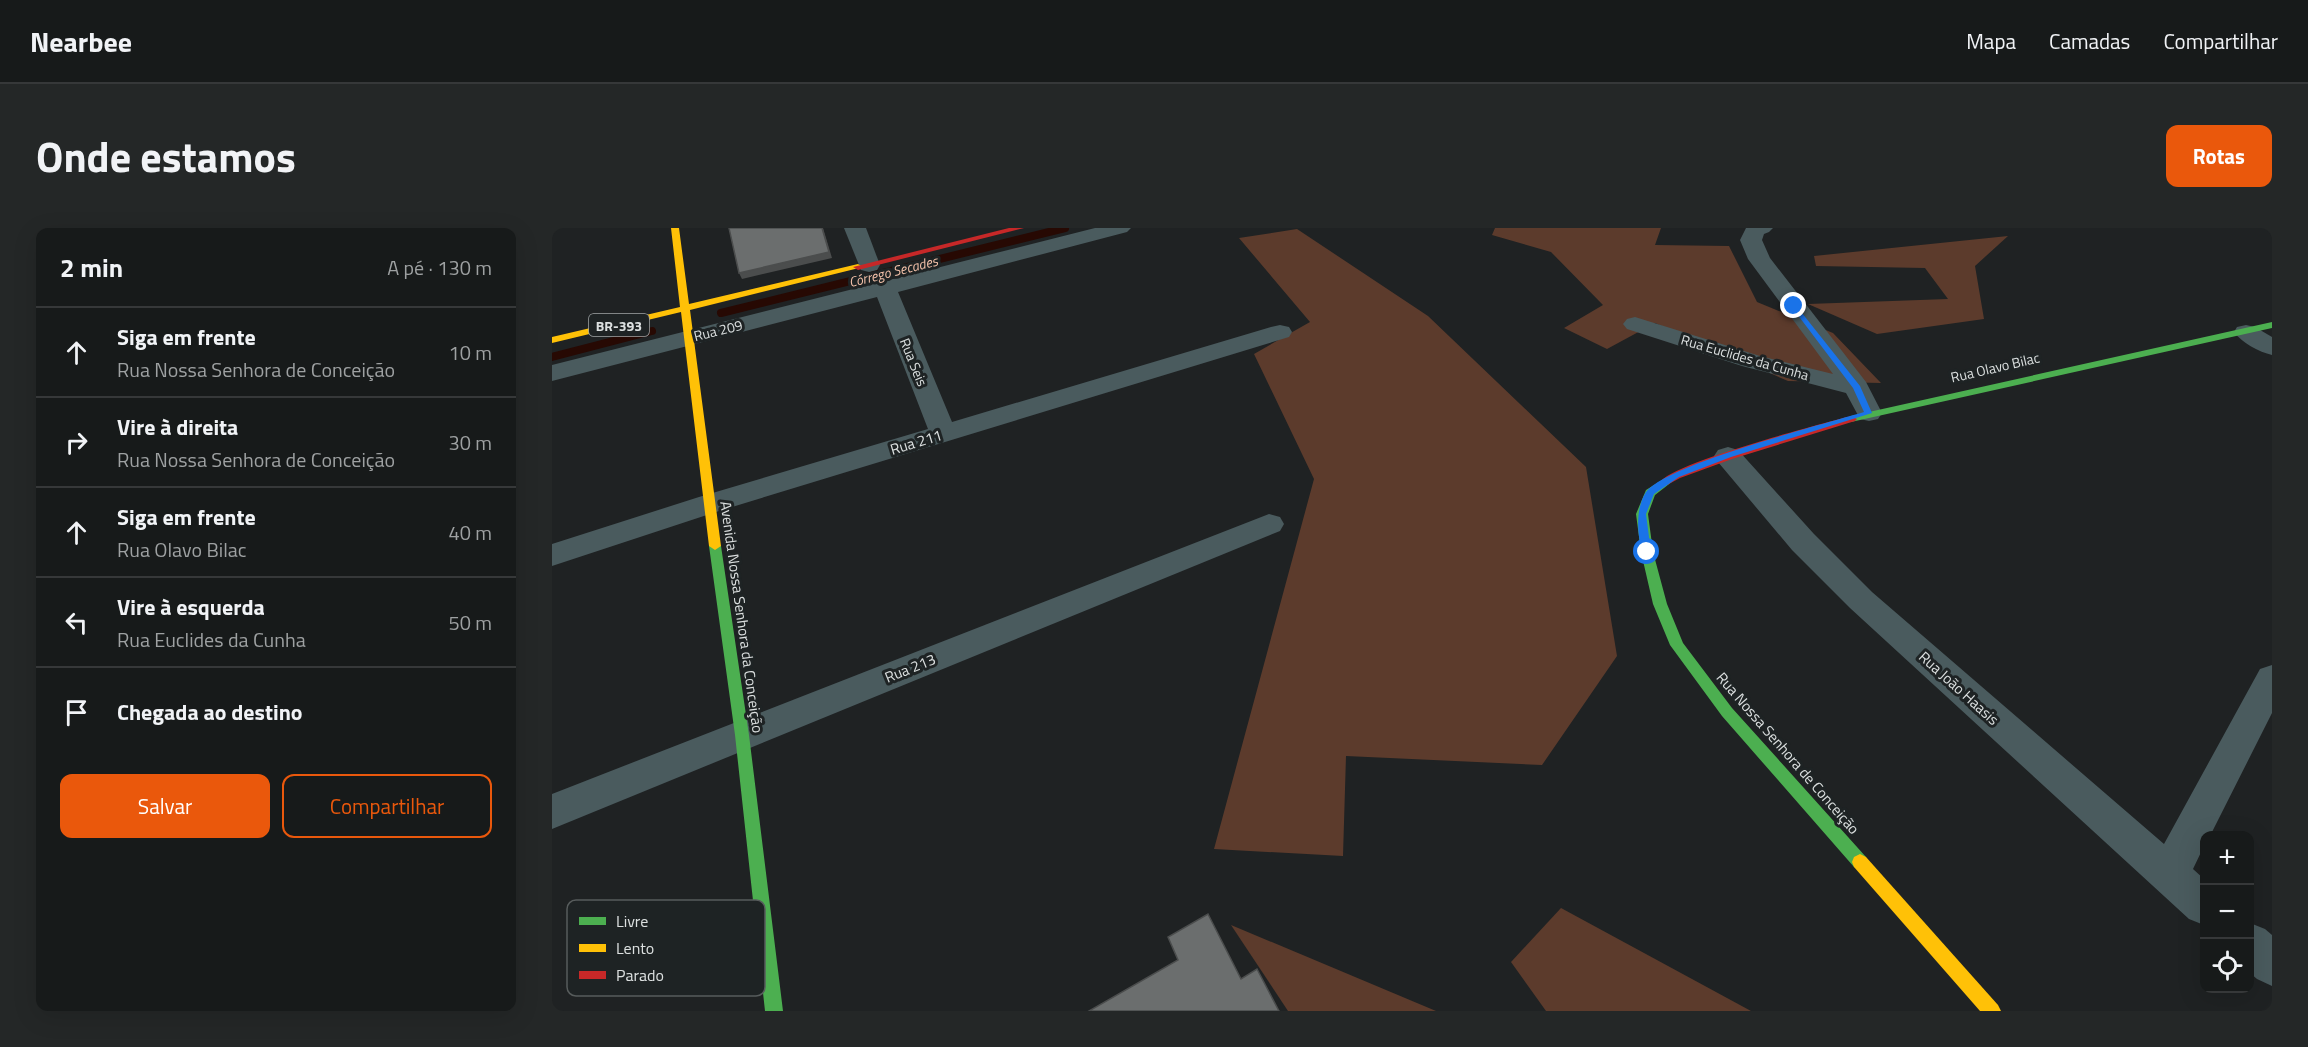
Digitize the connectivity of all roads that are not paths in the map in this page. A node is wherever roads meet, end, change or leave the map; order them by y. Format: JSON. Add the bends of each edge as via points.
{"nodes":[{"id":1,"x":675,"y":228,"type":"edge"},
{"id":2,"x":855,"y":228,"type":"edge"},
{"id":3,"x":1020,"y":228,"type":"edge"},
{"id":4,"x":1120,"y":228,"type":"edge"},
{"id":5,"x":1762,"y":228,"type":"edge"},
{"id":6,"x":869,"y":265,"type":"junction"},
{"id":7,"x":885,"y":289,"type":"junction"},
{"id":8,"x":688,"y":322,"type":"junction"},
{"id":9,"x":1635,"y":324,"type":"dead end"},
{"id":10,"x":2272,"y":325,"type":"edge"},
{"id":11,"x":1280,"y":332,"type":"dead end"},
{"id":12,"x":2246,"y":332,"type":"junction"},
{"id":13,"x":552,"y":340,"type":"edge"},
{"id":14,"x":2272,"y":348,"type":"edge"},
{"id":15,"x":552,"y":373,"type":"edge"},
{"id":16,"x":1857,"y":388,"type":"junction"},
{"id":17,"x":1869,"y":413,"type":"junction"},
{"id":18,"x":944,"y":434,"type":"junction"},
{"id":19,"x":1728,"y":456,"type":"junction"},
{"id":20,"x":709,"y":504,"type":"junction"},
{"id":21,"x":1269,"y":524,"type":"dead end"},
{"id":22,"x":552,"y":555,"type":"edge"},
{"id":23,"x":2272,"y":680,"type":"edge"},
{"id":24,"x":742,"y":735,"type":"junction"},
{"id":25,"x":552,"y":812,"type":"edge"},
{"id":26,"x":2169,"y":874,"type":"junction"},
{"id":27,"x":761,"y":900,"type":"edge"},
{"id":28,"x":2200,"y":901,"type":"edge"},
{"id":29,"x":765,"y":933,"type":"edge"},
{"id":30,"x":2254,"y":948,"type":"edge"},
{"id":31,"x":2272,"y":964,"type":"edge"},
{"id":32,"x":774,"y":1011,"type":"edge"},
{"id":33,"x":1992,"y":1011,"type":"edge"}],
"edges":[{"from":1,"to":8,"type":"street","name":"Avenida Nossa Senhora da Conceição"},
{"from":2,"to":6,"type":"street"},
{"from":3,"to":6,"type":"street","number":"BR-393"},
{"from":4,"to":7,"type":"street","name":"Rua 209"},
{"from":5,"to":16,"type":"street","via":[[1755,231],[1751,240],[1759,259]]},
{"from":6,"to":8,"type":"street","number":"BR-393"},
{"from":7,"to":8,"type":"street","name":"Rua 209"},
{"from":7,"to":18,"type":"street","name":"Rua Seis"},
{"from":8,"to":13,"type":"street","number":"BR-393"},
{"from":8,"to":15,"type":"street","name":"Rua 209"},
{"from":8,"to":20,"type":"street","name":"Avenida Nossa Senhora da Conceição"},
{"from":9,"to":16,"type":"street","name":"Rua Euclides da Cunha","via":[[1751,361]]},
{"from":10,"to":12,"type":"street","name":"Rua Olavo Bilac"},
{"from":11,"to":18,"type":"street","name":"Rua 211"},
{"from":12,"to":14,"type":"street"},
{"from":12,"to":17,"type":"street","name":"Rua Olavo Bilac"},
{"from":16,"to":17,"type":"street"},
{"from":17,"to":19,"type":"street","name":"Rua Olavo Bilac"},
{"from":18,"to":20,"type":"street","name":"Rua 211"},
{"from":19,"to":26,"type":"street","name":"Rua João Haasis","via":[[1803,542],[1861,600]]},
{"from":19,"to":33,"type":"street","name":"Rua Nossa Senhora de Conceição","via":[[1676,475],[1650,493],[1642,514],[1660,604],[1677,645],[1727,711]]},
{"from":20,"to":22,"type":"street","name":"Rua 211"},
{"from":20,"to":24,"type":"street","name":"Avenida Nossa Senhora da Conceição"},
{"from":21,"to":24,"type":"street","name":"Rua 213"},
{"from":23,"to":26,"type":"street"},
{"from":24,"to":25,"type":"street","name":"Rua 213"},
{"from":24,"to":27,"type":"street","name":"Avenida Nossa Senhora da Conceição"},
{"from":26,"to":28,"type":"street","name":"Rua João Haasis"},
{"from":29,"to":32,"type":"street","name":"Avenida Nossa Senhora da Conceição"},
{"from":30,"to":31,"type":"street"}]}
